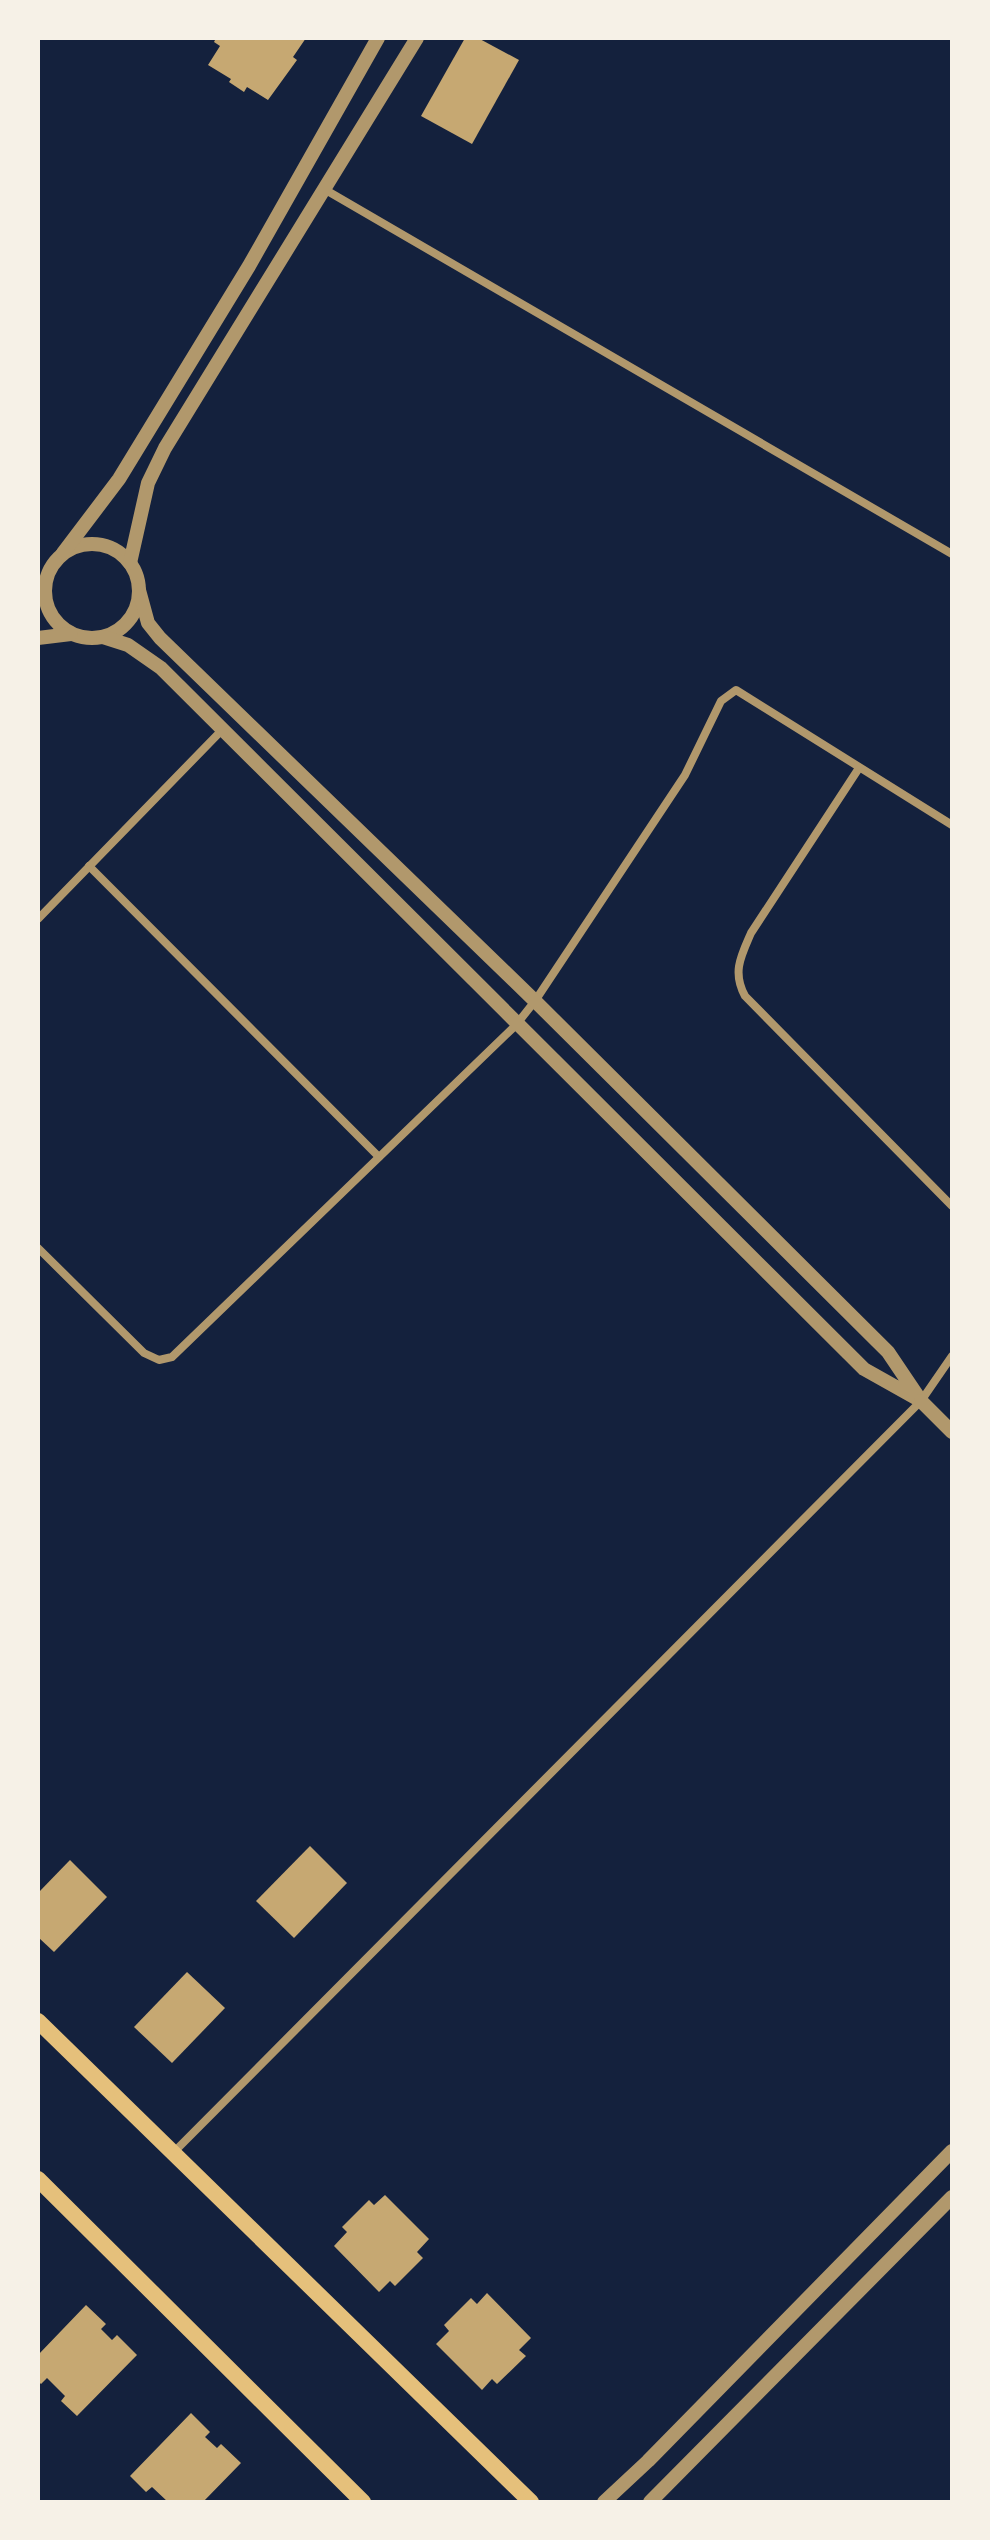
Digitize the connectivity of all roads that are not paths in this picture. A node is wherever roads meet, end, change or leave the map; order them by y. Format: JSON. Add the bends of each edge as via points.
{"nodes":[{"id":1,"x":378,"y":38,"type":"edge"},
{"id":2,"x":417,"y":38,"type":"edge"},
{"id":3,"x":324,"y":189,"type":"junction"},
{"id":4,"x":63,"y":553,"type":"junction"},
{"id":5,"x":952,"y":554,"type":"edge"},
{"id":6,"x":130,"y":563,"type":"junction"},
{"id":7,"x":42,"y":583,"type":"edge"},
{"id":8,"x":139,"y":590,"type":"junction"},
{"id":9,"x":71,"y":634,"type":"junction"},
{"id":10,"x":103,"y":637,"type":"junction"},
{"id":11,"x":38,"y":638,"type":"edge"},
{"id":12,"x":222,"y":730,"type":"junction"},
{"id":13,"x":859,"y":768,"type":"junction"},
{"id":14,"x":952,"y":825,"type":"edge"},
{"id":15,"x":89,"y":866,"type":"junction"},
{"id":16,"x":38,"y":919,"type":"edge"},
{"id":17,"x":535,"y":1001,"type":"junction"},
{"id":18,"x":516,"y":1025,"type":"junction"},
{"id":19,"x":379,"y":1157,"type":"junction"},
{"id":20,"x":952,"y":1206,"type":"edge"},
{"id":21,"x":38,"y":1248,"type":"edge"},
{"id":22,"x":952,"y":1356,"type":"edge"},
{"id":23,"x":921,"y":1401,"type":"junction"},
{"id":24,"x":952,"y":1432,"type":"edge"},
{"id":25,"x":38,"y":2021,"type":"edge"},
{"id":26,"x":952,"y":2151,"type":"edge"},
{"id":27,"x":173,"y":2153,"type":"junction"},
{"id":28,"x":38,"y":2179,"type":"edge"},
{"id":29,"x":952,"y":2197,"type":"edge"},
{"id":30,"x":363,"y":2502,"type":"edge"},
{"id":31,"x":531,"y":2502,"type":"edge"},
{"id":32,"x":604,"y":2502,"type":"edge"},
{"id":33,"x":650,"y":2502,"type":"edge"}],
"edges":[{"from":1,"to":4,"type":"street","via":[[249,266],[119,479]]},
{"from":2,"to":3,"type":"street"},
{"from":3,"to":5,"type":"street"},
{"from":3,"to":6,"type":"street","via":[[165,448],[148,483]]},
{"from":4,"to":6,"type":"street","via":[[76,546],[106,546]]},
{"from":4,"to":7,"type":"street"},
{"from":6,"to":8,"type":"street"},
{"from":7,"to":9,"type":"street","via":[[49,611]]},
{"from":8,"to":10,"type":"street","via":[[130,620]]},
{"from":8,"to":17,"type":"street","via":[[148,623],[160,638]]},
{"from":9,"to":10,"type":"street"},
{"from":9,"to":11,"type":"street"},
{"from":10,"to":12,"type":"street","via":[[128,645],[161,668]]},
{"from":12,"to":15,"type":"street"},
{"from":12,"to":18,"type":"street"},
{"from":13,"to":14,"type":"street"},
{"from":13,"to":17,"type":"street","via":[[736,690],[721,701],[685,775]]},
{"from":13,"to":20,"type":"street","via":[[751,933],[738,961],[738,982],[745,996]]},
{"from":15,"to":16,"type":"street"},
{"from":15,"to":19,"type":"street"},
{"from":17,"to":18,"type":"street"},
{"from":17,"to":23,"type":"street","via":[[888,1352]]},
{"from":18,"to":19,"type":"street"},
{"from":18,"to":23,"type":"street","via":[[864,1369]]},
{"from":19,"to":21,"type":"street","via":[[172,1357],[159,1360],[144,1353]]},
{"from":22,"to":23,"type":"street"},
{"from":23,"to":24,"type":"street"},
{"from":23,"to":27,"type":"street"},
{"from":25,"to":27,"type":"main road"},
{"from":26,"to":32,"type":"street"},
{"from":27,"to":31,"type":"main road"},
{"from":28,"to":30,"type":"main road"},
{"from":29,"to":33,"type":"street"}]}
